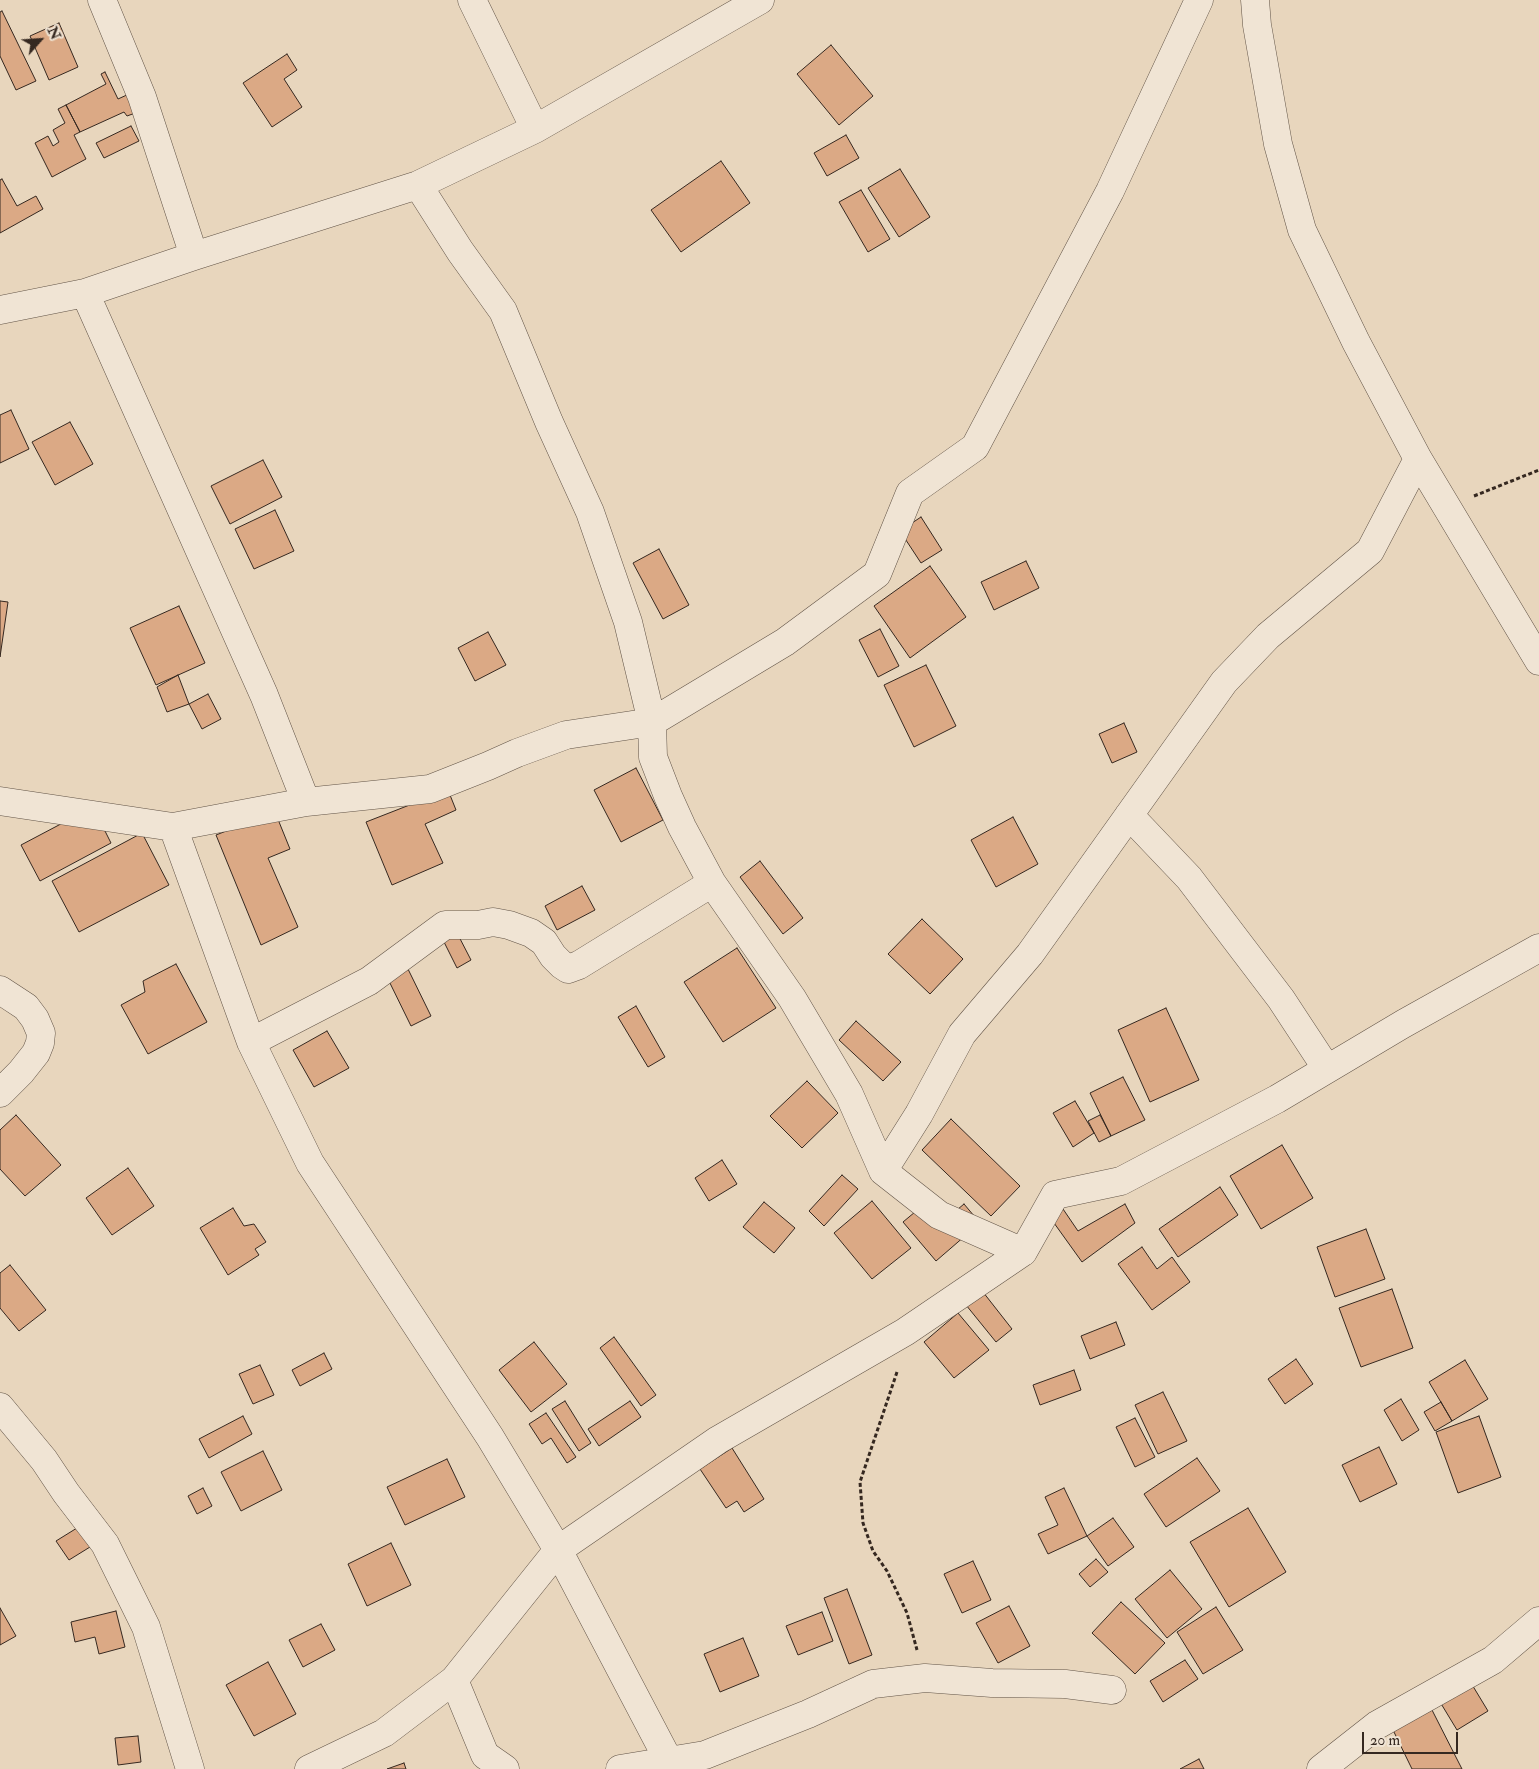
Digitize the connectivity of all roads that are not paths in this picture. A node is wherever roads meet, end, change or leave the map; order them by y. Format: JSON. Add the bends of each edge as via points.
{"nodes":[{"id":1,"x":102,"y":0,"type":"edge"},
{"id":2,"x":472,"y":0,"type":"edge"},
{"id":3,"x":760,"y":0,"type":"edge"},
{"id":4,"x":1199,"y":0,"type":"edge"},
{"id":5,"x":1255,"y":0,"type":"edge"},
{"id":6,"x":535,"y":129,"type":"junction"},
{"id":7,"x":418,"y":185,"type":"junction"},
{"id":8,"x":194,"y":256,"type":"junction"},
{"id":9,"x":85,"y":293,"type":"junction"},
{"id":10,"x":0,"y":310,"type":"edge"},
{"id":11,"x":1418,"y":460,"type":"junction"},
{"id":12,"x":1539,"y":661,"type":"edge"},
{"id":13,"x":652,"y":722,"type":"junction"},
{"id":14,"x":0,"y":800,"type":"edge"},
{"id":15,"x":306,"y":802,"type":"junction"},
{"id":16,"x":1129,"y":815,"type":"junction"},
{"id":17,"x":173,"y":827,"type":"junction"},
{"id":18,"x":712,"y":884,"type":"junction"},
{"id":19,"x":1539,"y":948,"type":"edge"},
{"id":20,"x":0,"y":990,"type":"edge"},
{"id":21,"x":251,"y":1042,"type":"junction"},
{"id":22,"x":1327,"y":1069,"type":"junction"},
{"id":23,"x":0,"y":1093,"type":"edge"},
{"id":24,"x":883,"y":1171,"type":"junction"},
{"id":25,"x":1022,"y":1252,"type":"junction"},
{"id":26,"x":0,"y":1407,"type":"edge"},
{"id":27,"x":558,"y":1550,"type":"junction"},
{"id":28,"x":1539,"y":1621,"type":"edge"},
{"id":29,"x":454,"y":1680,"type":"junction"},
{"id":30,"x":1112,"y":1690,"type":"dead end"},
{"id":31,"x":671,"y":1765,"type":"edge"},
{"id":32,"x":190,"y":1769,"type":"edge"},
{"id":33,"x":309,"y":1769,"type":"edge"},
{"id":34,"x":505,"y":1769,"type":"edge"},
{"id":35,"x":620,"y":1769,"type":"edge"},
{"id":36,"x":1321,"y":1769,"type":"edge"}],
"edges":[{"from":1,"to":8,"type":"street","via":[[142,97]]},
{"from":2,"to":6,"type":"street"},
{"from":3,"to":6,"type":"street"},
{"from":4,"to":13,"type":"street","via":[[1110,192],[974,447],[910,493],[877,574],[785,642]]},
{"from":5,"to":11,"type":"street","via":[[1278,144],[1302,230]]},
{"from":6,"to":7,"type":"street"},
{"from":7,"to":8,"type":"street"},
{"from":7,"to":13,"type":"street","via":[[503,311],[590,512],[628,622]]},
{"from":8,"to":9,"type":"street"},
{"from":9,"to":10,"type":"street"},
{"from":9,"to":15,"type":"street","via":[[264,695]]},
{"from":11,"to":12,"type":"street"},
{"from":11,"to":16,"type":"street","via":[[1370,551],[1268,636],[1224,682]]},
{"from":13,"to":15,"type":"street","via":[[566,735],[430,789]]},
{"from":13,"to":18,"type":"street","via":[[653,756],[682,827]]},
{"from":14,"to":17,"type":"street"},
{"from":15,"to":17,"type":"street"},
{"from":16,"to":22,"type":"street","via":[[1189,878],[1281,998]]},
{"from":16,"to":24,"type":"street","via":[[1030,954],[962,1034],[919,1114]]},
{"from":17,"to":21,"type":"street"},
{"from":18,"to":21,"type":"street","via":[[579,966],[568,969],[553,956],[544,942],[509,925],[493,922],[445,925],[369,981]]},
{"from":18,"to":24,"type":"street","via":[[792,998],[849,1094]]},
{"from":19,"to":22,"type":"street"},
{"from":20,"to":23,"type":"street","via":[[26,1007],[41,1033],[36,1053]]},
{"from":21,"to":27,"type":"street","via":[[310,1163],[490,1437]]},
{"from":22,"to":25,"type":"street","via":[[1121,1181],[1055,1195]]},
{"from":24,"to":25,"type":"street","via":[[939,1215]]},
{"from":25,"to":27,"type":"street","via":[[905,1332],[718,1440]]},
{"from":26,"to":32,"type":"street","via":[[44,1460],[105,1544],[146,1627]]},
{"from":27,"to":29,"type":"street"},
{"from":27,"to":31,"type":"street"},
{"from":28,"to":36,"type":"street","via":[[1493,1660],[1376,1725]]},
{"from":29,"to":33,"type":"street","via":[[384,1734]]},
{"from":29,"to":34,"type":"street","via":[[486,1755]]},
{"from":30,"to":31,"type":"street","via":[[1065,1684],[925,1678],[873,1684],[808,1714]]},
{"from":31,"to":35,"type":"street"}]}
